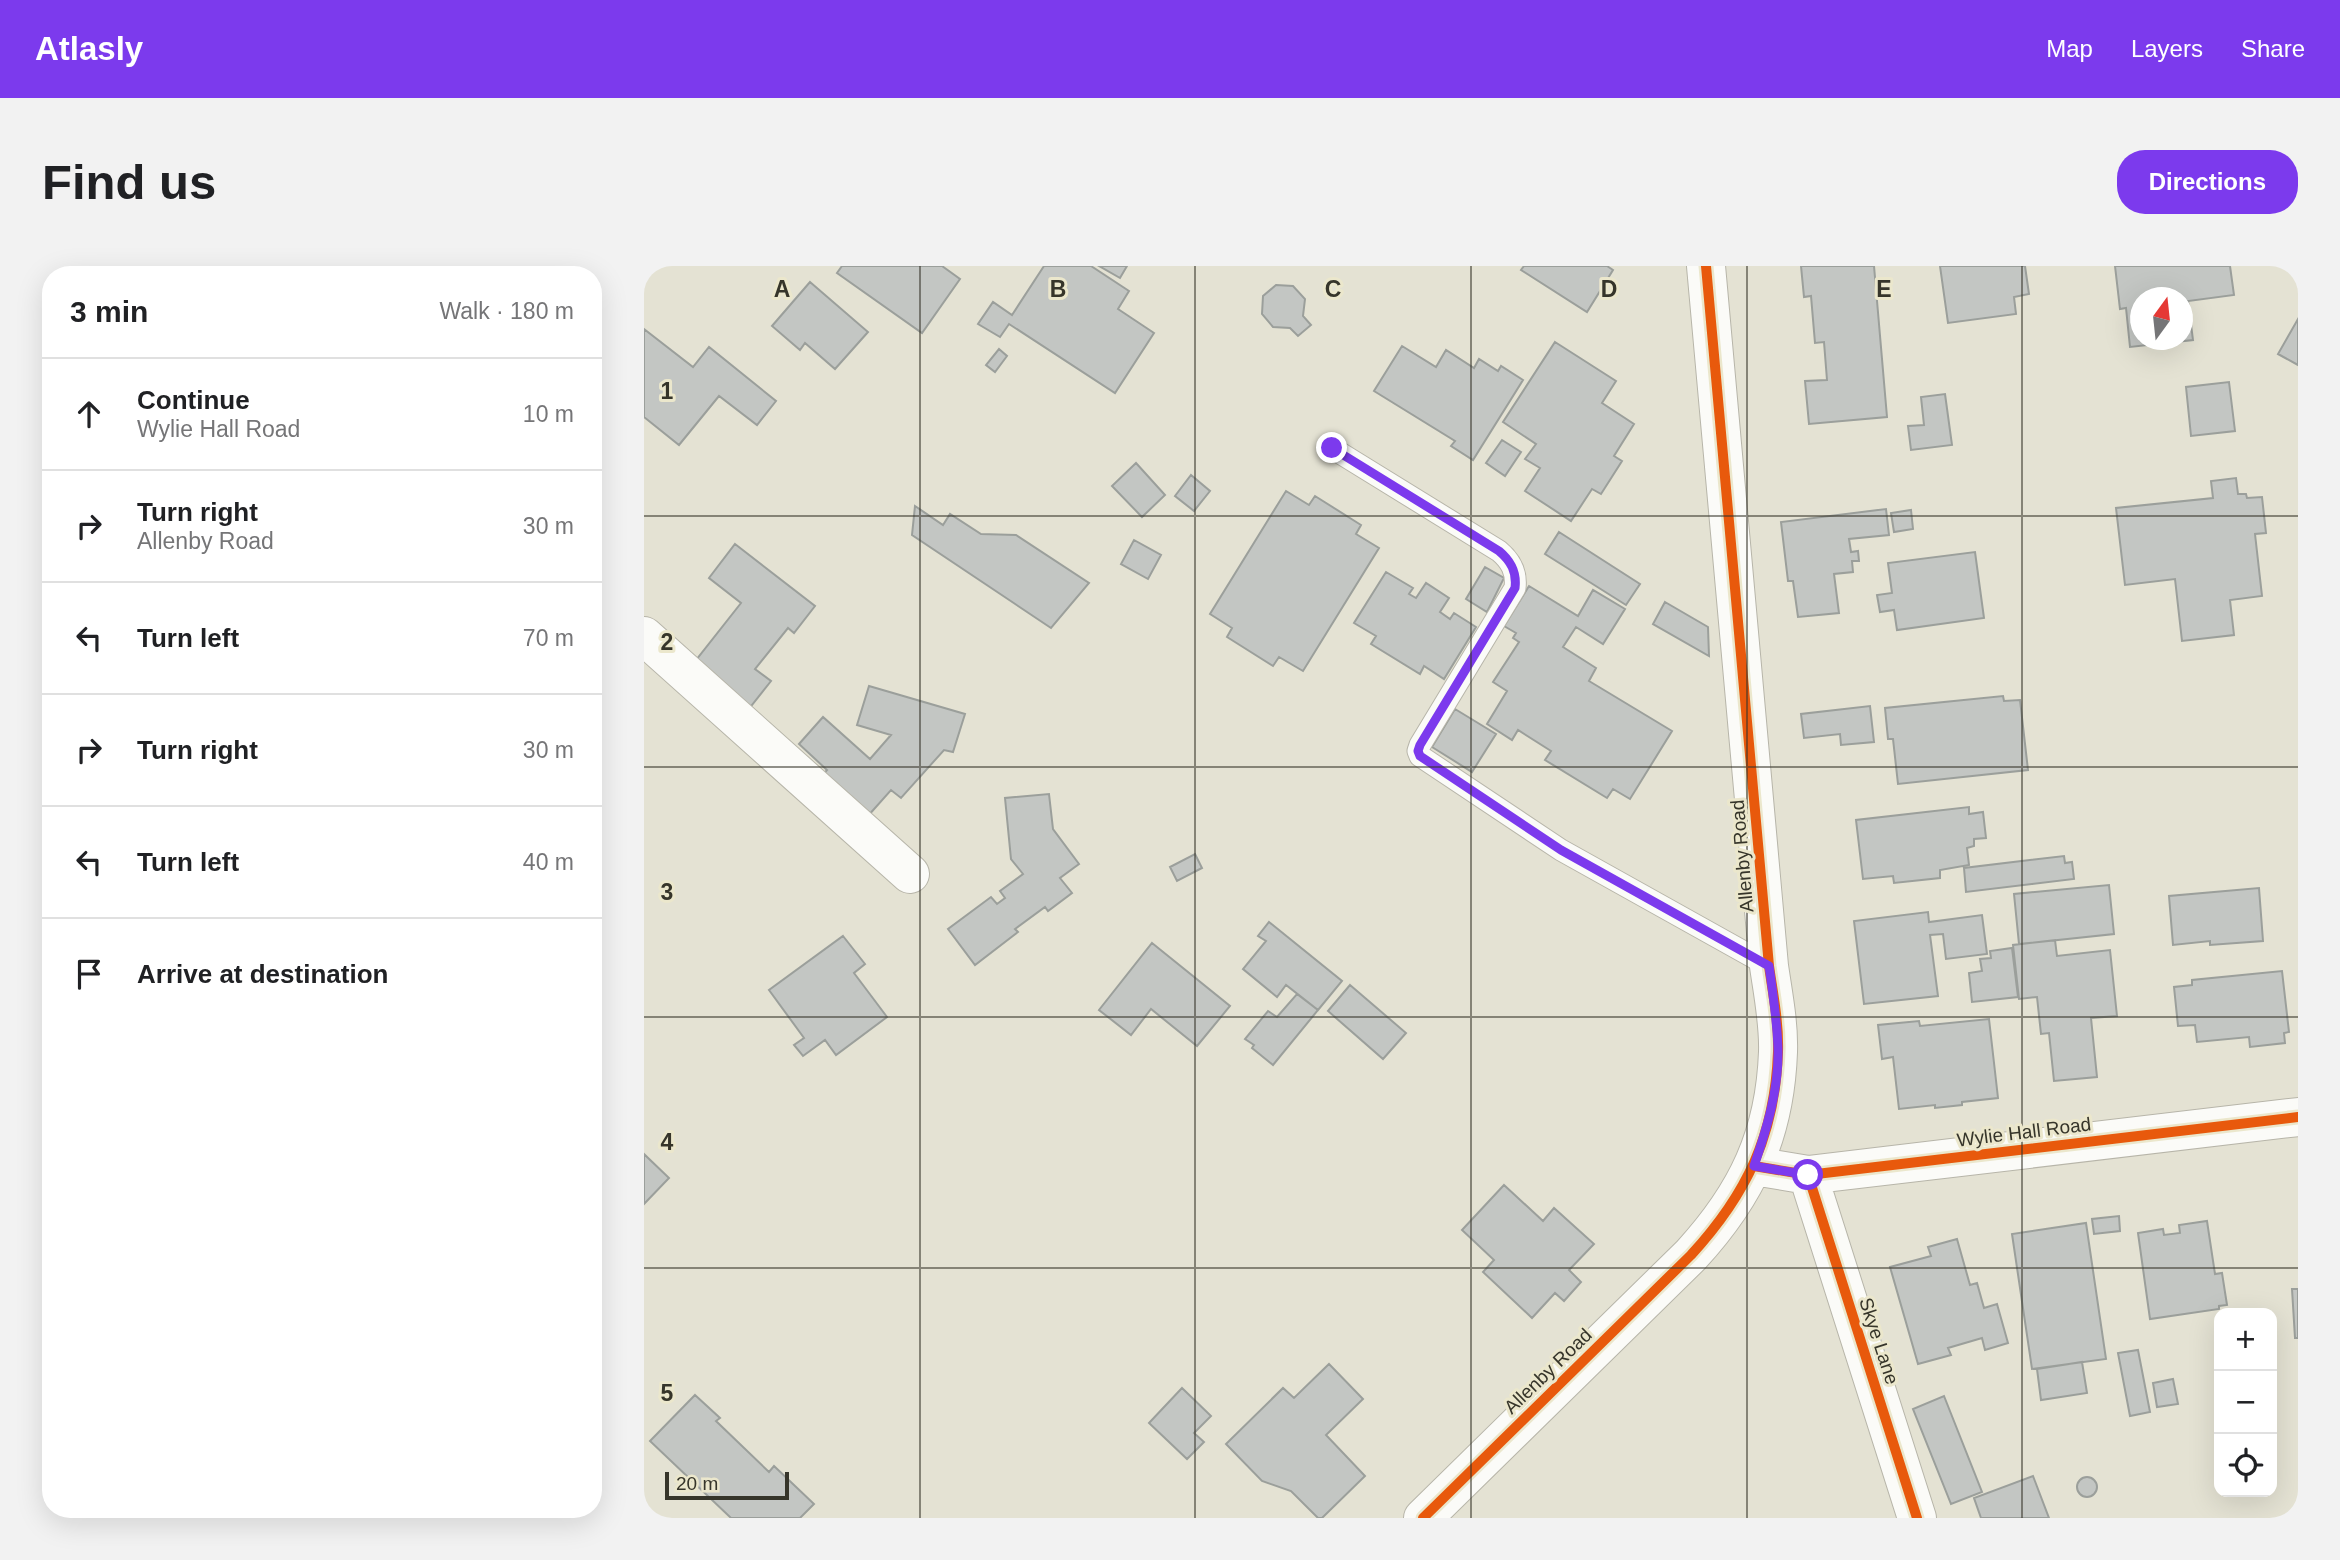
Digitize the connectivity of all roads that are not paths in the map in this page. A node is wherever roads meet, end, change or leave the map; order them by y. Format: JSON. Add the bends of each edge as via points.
{"nodes":[{"id":1,"x":1706,"y":266,"type":"edge"},
{"id":2,"x":1332,"y":448,"type":"dead end"},
{"id":3,"x":644,"y":636,"type":"edge"},
{"id":4,"x":910,"y":874,"type":"dead end"},
{"id":5,"x":1769,"y":966,"type":"junction"},
{"id":6,"x":2298,"y":1117,"type":"edge"},
{"id":7,"x":1754,"y":1166,"type":"junction"},
{"id":8,"x":1808,"y":1175,"type":"junction"},
{"id":9,"x":1423,"y":1518,"type":"edge"},
{"id":10,"x":1917,"y":1518,"type":"edge"}],
"edges":[{"from":1,"to":5,"type":"street","name":"Allenby Road"},
{"from":2,"to":5,"type":"lane","via":[[1499,551],[1511,562],[1515,576],[1515,588],[1420,745],[1420,756],[1561,850]]},
{"from":3,"to":4,"type":"street"},
{"from":5,"to":7,"type":"street","name":"Allenby Road","via":[[1778,1049],[1768,1125]]},
{"from":6,"to":8,"type":"street","name":"Wylie Hall Road"},
{"from":7,"to":8,"type":"street","name":"Wylie Hall Road"},
{"from":7,"to":9,"type":"street","name":"Allenby Road","via":[[1717,1227],[1691,1255]]},
{"from":8,"to":10,"type":"street","name":"Skye Lane"}]}
